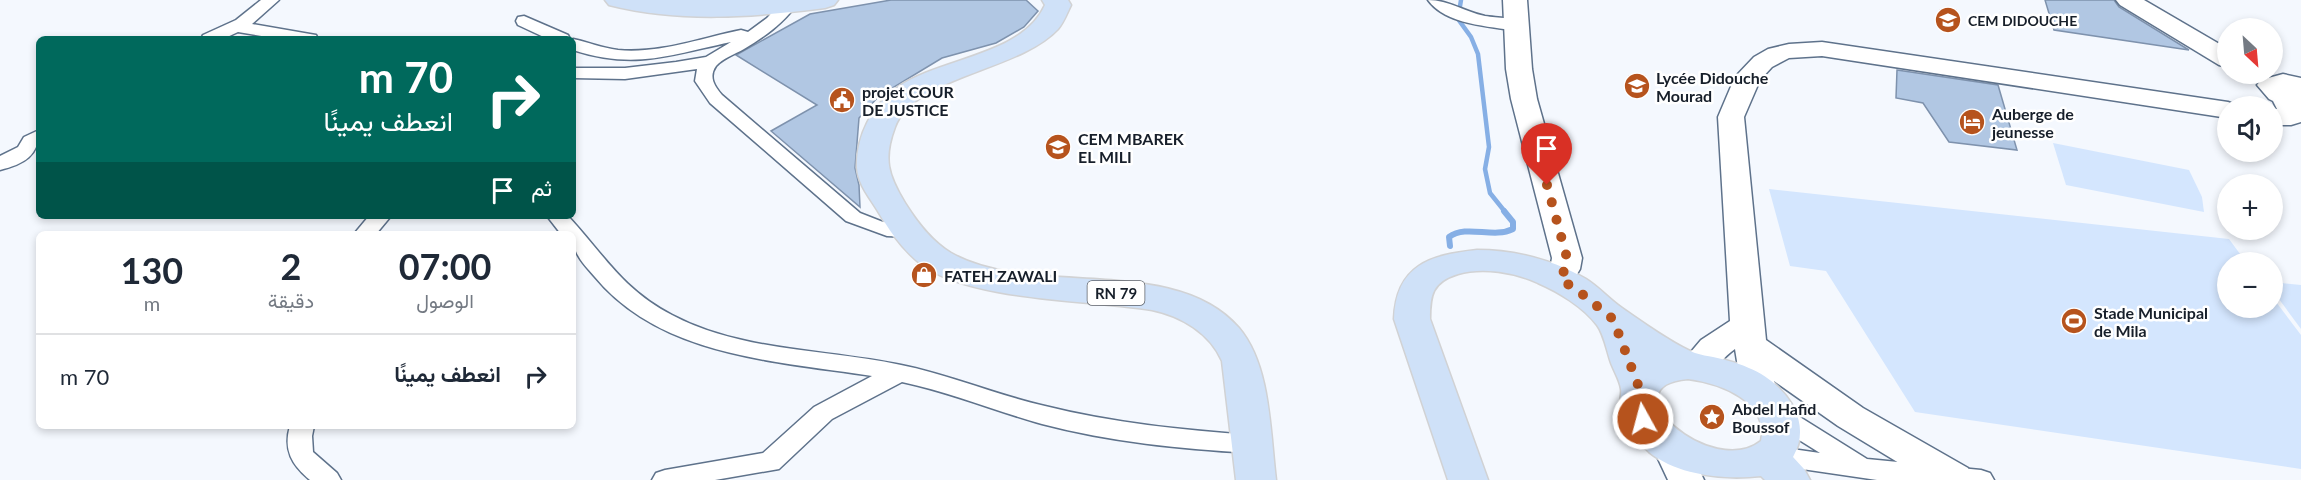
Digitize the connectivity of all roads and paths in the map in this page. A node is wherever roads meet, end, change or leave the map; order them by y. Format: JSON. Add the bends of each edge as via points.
{"nodes":[{"id":1,"x":272,"y":0,"type":"edge"},
{"id":2,"x":618,"y":0,"type":"edge"},
{"id":3,"x":825,"y":0,"type":"edge"},
{"id":4,"x":1055,"y":0,"type":"edge"},
{"id":5,"x":1077,"y":0,"type":"edge"},
{"id":6,"x":1437,"y":0,"type":"edge"},
{"id":7,"x":2128,"y":0,"type":"edge"},
{"id":8,"x":2149,"y":0,"type":"edge"},
{"id":9,"x":789,"y":4,"type":"junction"},
{"id":10,"x":1516,"y":13,"type":"edge"},
{"id":11,"x":524,"y":21,"type":"dead end"},
{"id":12,"x":243,"y":24,"type":"junction"},
{"id":13,"x":756,"y":33,"type":"junction"},
{"id":14,"x":216,"y":36,"type":"edge"},
{"id":15,"x":296,"y":36,"type":"edge"},
{"id":16,"x":556,"y":36,"type":"edge"},
{"id":17,"x":2217,"y":39,"type":"edge"},
{"id":18,"x":576,"y":45,"type":"edge"},
{"id":19,"x":2217,"y":53,"type":"edge"},
{"id":20,"x":711,"y":61,"type":"junction"},
{"id":21,"x":576,"y":73,"type":"edge"},
{"id":22,"x":2217,"y":108,"type":"edge"},
{"id":23,"x":36,"y":138,"type":"edge"},
{"id":24,"x":0,"y":164,"type":"edge"},
{"id":25,"x":883,"y":193,"type":"junction"},
{"id":26,"x":378,"y":219,"type":"edge"},
{"id":27,"x":559,"y":219,"type":"edge"},
{"id":28,"x":367,"y":231,"type":"edge"},
{"id":29,"x":569,"y":231,"type":"edge"},
{"id":30,"x":909,"y":231,"type":"junction"},
{"id":31,"x":576,"y":239,"type":"edge"},
{"id":32,"x":1560,"y":279,"type":"junction"},
{"id":33,"x":1613,"y":319,"type":"junction"},
{"id":34,"x":1750,"y":335,"type":"junction"},
{"id":35,"x":1692,"y":366,"type":"junction"},
{"id":36,"x":898,"y":373,"type":"junction"},
{"id":37,"x":1640,"y":390,"type":"junction"},
{"id":38,"x":1769,"y":404,"type":"junction"},
{"id":39,"x":301,"y":429,"type":"edge"},
{"id":40,"x":1251,"y":444,"type":"junction"},
{"id":41,"x":1732,"y":468,"type":"edge"},
{"id":42,"x":1865,"y":469,"type":"junction"},
{"id":43,"x":763,"y":471,"type":"edge"},
{"id":44,"x":1968,"y":479,"type":"edge"},
{"id":45,"x":328,"y":480,"type":"edge"},
{"id":46,"x":665,"y":480,"type":"edge"},
{"id":47,"x":1256,"y":480,"type":"edge"},
{"id":48,"x":1468,"y":480,"type":"edge"}],
"edges":[{"from":1,"to":12,"type":"street"},
{"from":2,"to":9,"type":"main road","via":[[703,9]]},
{"from":3,"to":9,"type":"main road"},
{"from":4,"to":25,"type":"main road","number":"RN 79","via":[[1057,16],[1025,43],[939,77],[907,93],[892,106],[882,121],[873,160],[872,176]]},
{"from":5,"to":25,"type":"main road","via":[[1073,21],[1048,45],[952,84],[920,104],[908,118],[896,144]]},
{"from":6,"to":10,"type":"street","via":[[1454,13]]},
{"from":7,"to":19,"type":"main road"},
{"from":8,"to":17,"type":"main road"},
{"from":9,"to":13,"type":"street","via":[[776,20]]},
{"from":10,"to":32,"type":"main road","via":[[1524,99],[1567,258]]},
{"from":11,"to":16,"type":"street"},
{"from":12,"to":14,"type":"street"},
{"from":12,"to":15,"type":"street","via":[[247,30]]},
{"from":13,"to":18,"type":"street","via":[[642,57],[607,55]]},
{"from":13,"to":20,"type":"street"},
{"from":20,"to":21,"type":"street","via":[[632,74]]},
{"from":20,"to":30,"type":"street","via":[[704,69],[703,79],[716,99],[827,197],[872,226]]},
{"from":22,"to":34,"type":"main road","via":[[1822,49],[1777,54],[1748,77],[1731,117]]},
{"from":23,"to":24,"type":"street","via":[[26,151]]},
{"from":25,"to":30,"type":"main road","number":"RN 79"},
{"from":26,"to":28,"type":"street"},
{"from":27,"to":29,"type":"street"},
{"from":30,"to":40,"type":"main road","number":"RN 79","via":[[924,250],[940,261],[978,275],[1151,297],[1180,303],[1205,317],[1225,336],[1240,359]]},
{"from":31,"to":36,"type":"street","via":[[632,301],[669,322],[730,344]]},
{"from":32,"to":33,"type":"main road"},
{"from":32,"to":48,"type":"main road","via":[[1487,260],[1435,270],[1417,284],[1412,319]]},
{"from":33,"to":35,"type":"main road"},
{"from":33,"to":37,"type":"main road"},
{"from":34,"to":35,"type":"main road","via":[[1713,348]]},
{"from":34,"to":38,"type":"main road"},
{"from":34,"to":44,"type":"main road","via":[[1817,396],[1861,426]]},
{"from":35,"to":37,"type":"main road","via":[[1666,369],[1649,377]]},
{"from":35,"to":38,"type":"main road","via":[[1729,374]]},
{"from":36,"to":40,"type":"street","via":[[1107,430]]},
{"from":36,"to":43,"type":"street","via":[[823,413]]},
{"from":37,"to":41,"type":"main road","via":[[1638,404],[1654,434]]},
{"from":38,"to":41,"type":"main road","via":[[1782,427],[1778,447]]},
{"from":38,"to":42,"type":"street"},
{"from":39,"to":45,"type":"street","via":[[298,446],[304,460]]},
{"from":40,"to":47,"type":"main road","number":"RN 79"},
{"from":41,"to":42,"type":"street"},
{"from":42,"to":44,"type":"street"},
{"from":43,"to":46,"type":"street","via":[[721,469]]}]}
